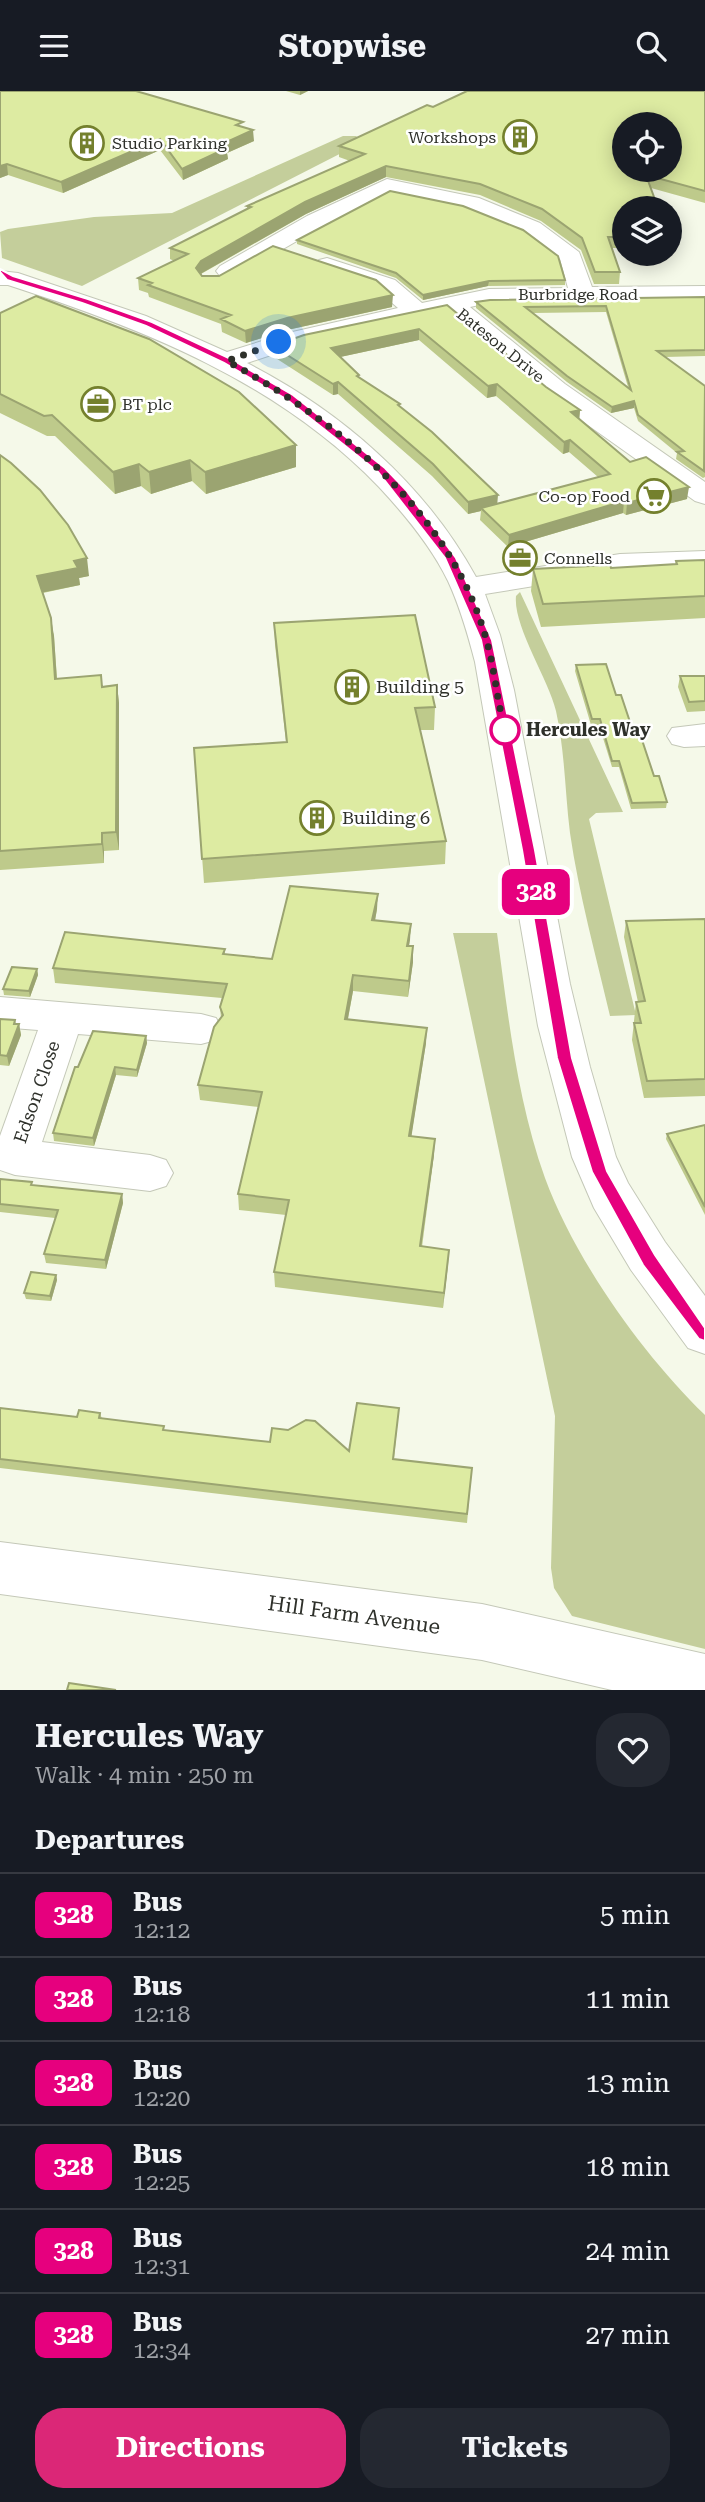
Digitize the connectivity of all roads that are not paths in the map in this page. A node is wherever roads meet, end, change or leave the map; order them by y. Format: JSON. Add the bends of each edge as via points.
{"nodes":[{"id":1,"x":273,"y":247,"type":"junction"},
{"id":2,"x":3,"y":276,"type":"edge"},
{"id":3,"x":211,"y":280,"type":"edge"},
{"id":4,"x":582,"y":293,"type":"junction"},
{"id":5,"x":705,"y":293,"type":"edge"},
{"id":6,"x":451,"y":304,"type":"junction"},
{"id":7,"x":418,"y":311,"type":"junction"},
{"id":8,"x":227,"y":361,"type":"junction"},
{"id":9,"x":705,"y":495,"type":"edge"},
{"id":10,"x":705,"y":560,"type":"edge"},
{"id":11,"x":466,"y":588,"type":"junction"},
{"id":12,"x":0,"y":1012,"type":"edge"},
{"id":13,"x":63,"y":1018,"type":"junction"},
{"id":14,"x":201,"y":1029,"type":"dead end"},
{"id":15,"x":150,"y":1173,"type":"dead end"},
{"id":16,"x":705,"y":1333,"type":"edge"},
{"id":17,"x":0,"y":1568,"type":"edge"},
{"id":18,"x":702,"y":1685,"type":"edge"}],
"edges":[{"from":1,"to":3,"type":"street"},
{"from":1,"to":4,"type":"street","via":[[387,186],[456,199],[512,217],[571,257]]},
{"from":1,"to":7,"type":"street","via":[[386,285]]},
{"from":2,"to":8,"type":"street","via":[[149,324]]},
{"from":4,"to":5,"type":"street","name":"Burbridge Road"},
{"from":4,"to":6,"type":"street","name":"Burbridge Road","via":[[498,295]]},
{"from":6,"to":7,"type":"street","name":"Bateson Drive"},
{"from":6,"to":9,"type":"street","name":"Bateson Drive","via":[[556,390]]},
{"from":7,"to":8,"type":"street","name":"Bateson Drive","via":[[279,342]]},
{"from":8,"to":11,"type":"street","via":[[289,397],[382,470],[450,558]]},
{"from":10,"to":11,"type":"street","via":[[620,562]]},
{"from":11,"to":16,"type":"street","via":[[487,640],[565,1058],[600,1172],[649,1260]]},
{"from":12,"to":13,"type":"street","name":"Edson Close"},
{"from":13,"to":14,"type":"street","name":"Edson Close"},
{"from":13,"to":15,"type":"street","name":"Edson Close","via":[[15,1157]]},
{"from":17,"to":18,"type":"street","name":"Hill Farm Avenue","via":[[482,1633]]}]}
